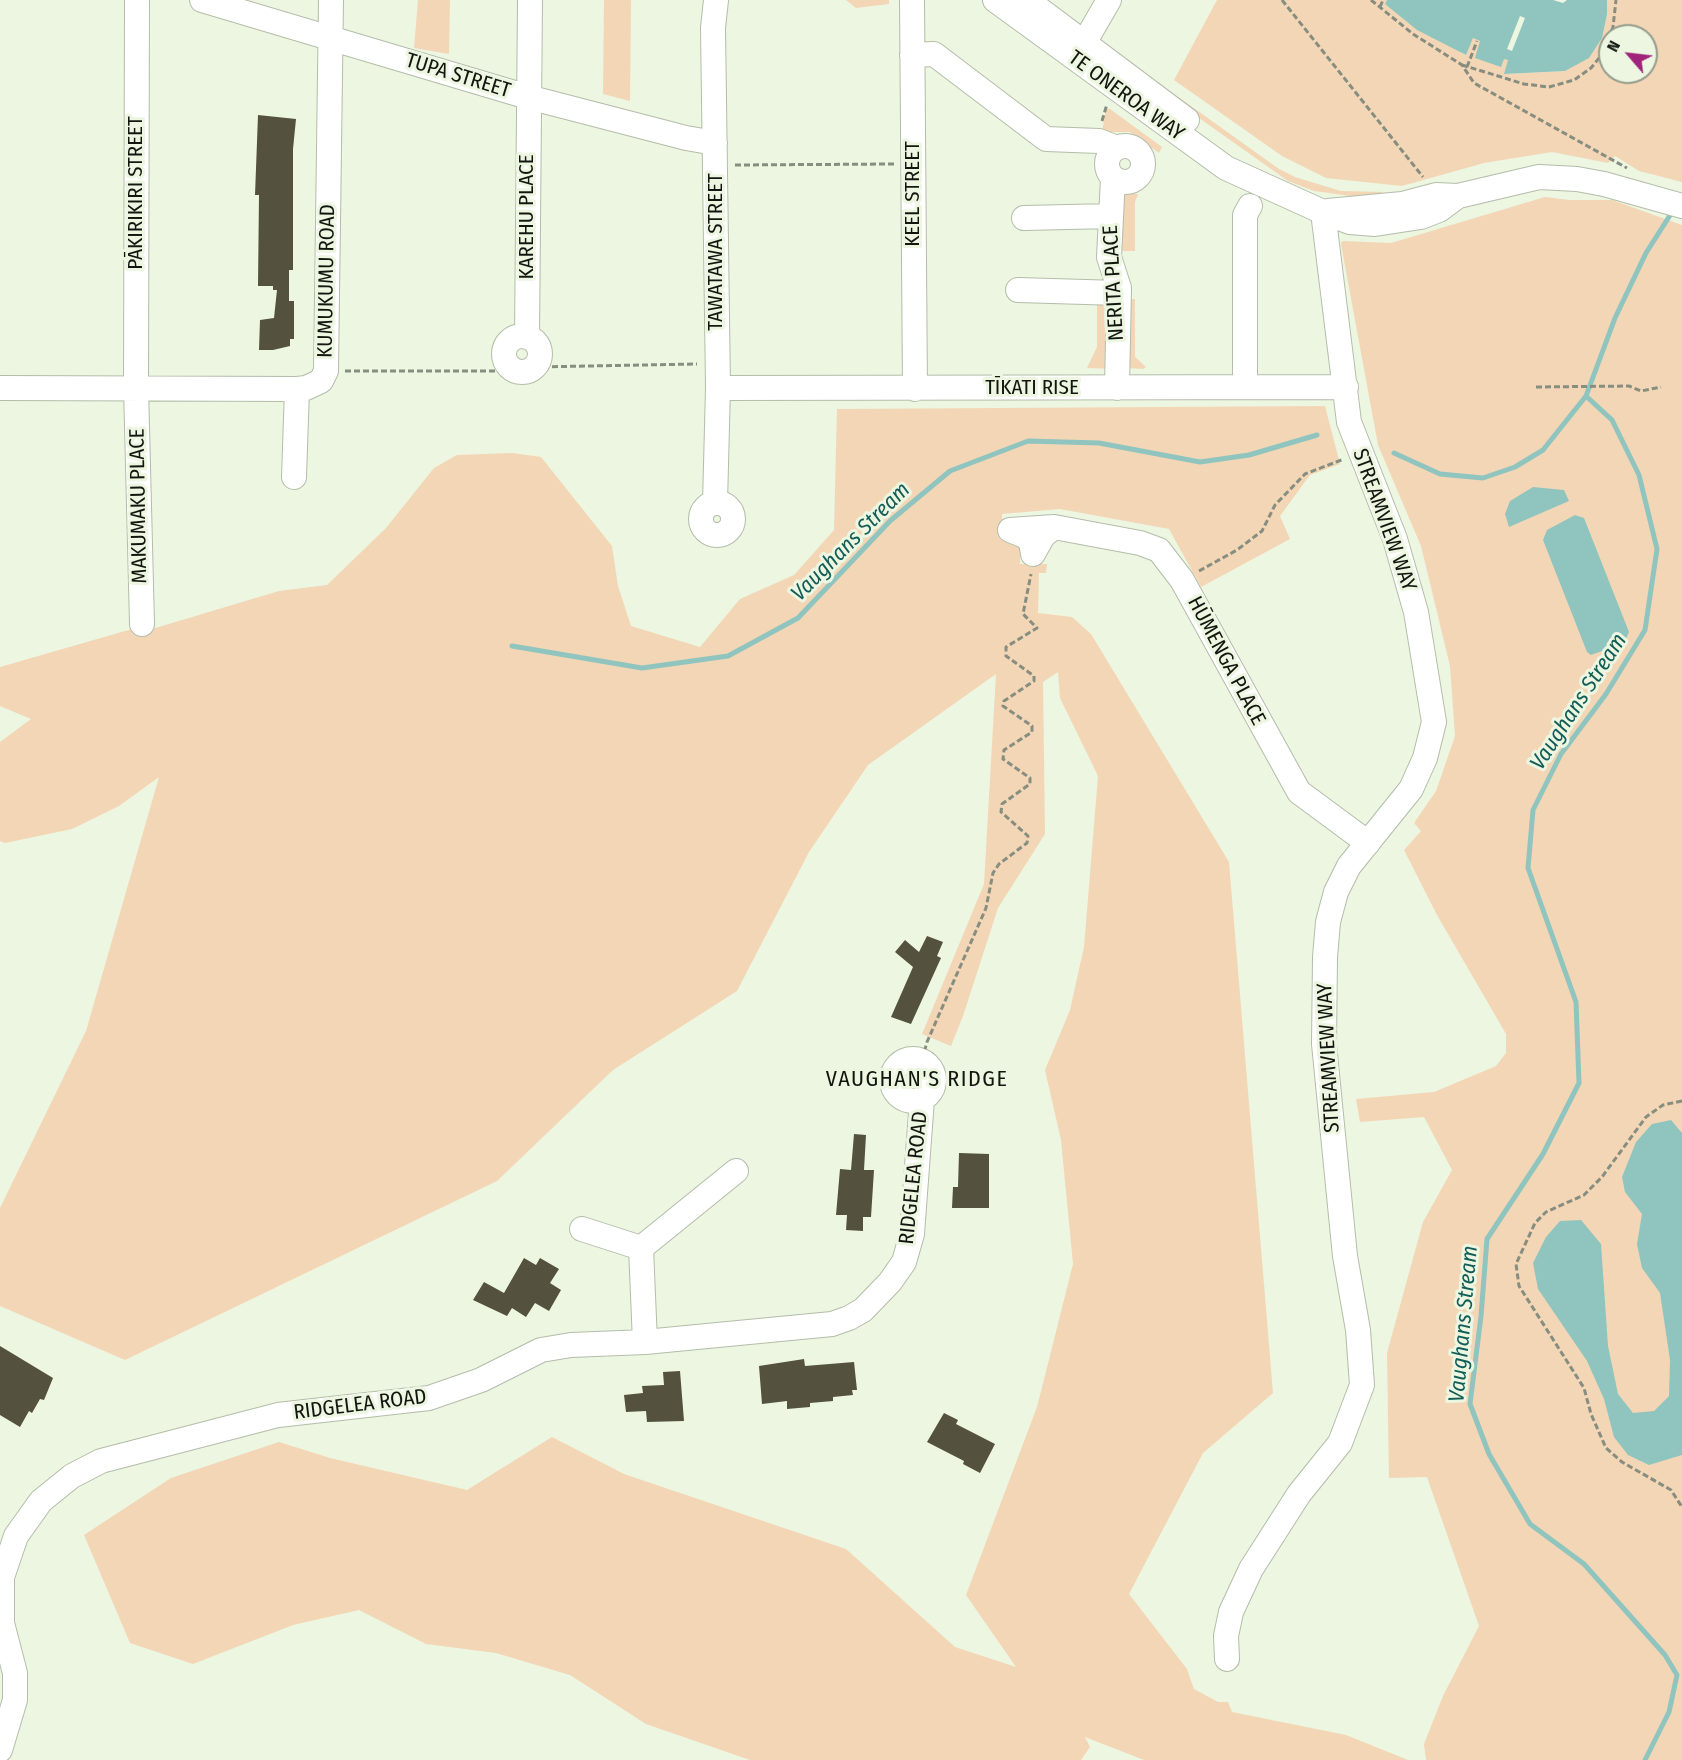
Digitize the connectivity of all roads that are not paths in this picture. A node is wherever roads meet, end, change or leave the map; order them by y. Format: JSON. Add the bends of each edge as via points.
{"nodes":[{"id":1,"x":137,"y":0,"type":"edge"},
{"id":2,"x":202,"y":0,"type":"edge"},
{"id":3,"x":331,"y":0,"type":"edge"},
{"id":4,"x":530,"y":0,"type":"edge"},
{"id":5,"x":716,"y":0,"type":"edge"},
{"id":6,"x":912,"y":0,"type":"edge"},
{"id":7,"x":995,"y":0,"type":"edge"},
{"id":8,"x":1027,"y":0,"type":"edge"},
{"id":9,"x":1109,"y":0,"type":"edge"},
{"id":10,"x":330,"y":38,"type":"junction"},
{"id":11,"x":1080,"y":51,"type":"junction"},
{"id":12,"x":912,"y":55,"type":"junction"},
{"id":13,"x":528,"y":97,"type":"junction"},
{"id":14,"x":715,"y":154,"type":"junction"},
{"id":15,"x":1250,"y":206,"type":"dead end"},
{"id":16,"x":1682,"y":207,"type":"edge"},
{"id":17,"x":1323,"y":212,"type":"junction"},
{"id":18,"x":1111,"y":216,"type":"junction"},
{"id":19,"x":1024,"y":218,"type":"dead end"},
{"id":20,"x":1018,"y":290,"type":"dead end"},
{"id":21,"x":1119,"y":293,"type":"junction"},
{"id":22,"x":526,"y":369,"type":"road end"},
{"id":23,"x":136,"y":387,"type":"junction"},
{"id":24,"x":1245,"y":387,"type":"junction"},
{"id":25,"x":1346,"y":387,"type":"junction"},
{"id":26,"x":0,"y":388,"type":"edge"},
{"id":27,"x":297,"y":388,"type":"junction"},
{"id":28,"x":718,"y":388,"type":"junction"},
{"id":29,"x":1117,"y":388,"type":"junction"},
{"id":30,"x":915,"y":389,"type":"junction"},
{"id":31,"x":294,"y":477,"type":"dead end"},
{"id":32,"x":716,"y":503,"type":"dead end"},
{"id":33,"x":1033,"y":554,"type":"road end"},
{"id":34,"x":142,"y":624,"type":"dead end"},
{"id":35,"x":1368,"y":843,"type":"junction"},
{"id":36,"x":922,"y":1099,"type":"junction"},
{"id":37,"x":736,"y":1171,"type":"dead end"},
{"id":38,"x":582,"y":1229,"type":"dead end"},
{"id":39,"x":641,"y":1248,"type":"junction"},
{"id":40,"x":645,"y":1342,"type":"junction"},
{"id":41,"x":1227,"y":1659,"type":"dead end"},
{"id":42,"x":0,"y":1750,"type":"edge"}],
"edges":[{"from":1,"to":23,"type":"street","name":"PĀKIRIKIRI STREET"},
{"from":2,"to":10,"type":"street","name":"TUPA STREET"},
{"from":3,"to":10,"type":"street","name":"KUMUKUMU ROAD"},
{"from":4,"to":13,"type":"street","name":"KAREHU PLACE"},
{"from":5,"to":14,"type":"street","name":"TAWATAWA STREET"},
{"from":6,"to":12,"type":"street","name":"KEEL STREET"},
{"from":7,"to":11,"type":"street","name":"TE ONEROA WAY"},
{"from":8,"to":11,"type":"street","name":"TE ONEROA WAY"},
{"from":9,"to":11,"type":"street"},
{"from":10,"to":13,"type":"street","name":"TUPA STREET"},
{"from":10,"to":27,"type":"street","name":"KUMUKUMU ROAD","via":[[326,371],[316,385]]},
{"from":11,"to":17,"type":"street","name":"TE ONEROA WAY","via":[[1215,160]]},
{"from":12,"to":18,"type":"street","name":"NERITA PLACE","via":[[934,54],[1046,139],[1099,141],[1134,149],[1142,163],[1139,174],[1130,181],[1113,178]]},
{"from":12,"to":30,"type":"street","name":"KEEL STREET"},
{"from":13,"to":14,"type":"street","name":"TUPA STREET","via":[[686,138]]},
{"from":13,"to":22,"type":"street","name":"KAREHU PLACE","via":[[527,337],[535,342],[539,359]]},
{"from":14,"to":28,"type":"street","name":"TAWATAWA STREET"},
{"from":15,"to":24,"type":"street","via":[[1245,215]]},
{"from":16,"to":17,"type":"street","name":"TE ONEROA WAY","via":[[1630,181],[1539,177],[1458,196],[1421,217],[1375,224],[1350,222]]},
{"from":17,"to":25,"type":"street","name":"STREAMVIEW WAY"},
{"from":18,"to":19,"type":"street"},
{"from":18,"to":21,"type":"street","name":"NERITA PLACE","via":[[1109,257]]},
{"from":20,"to":21,"type":"street"},
{"from":21,"to":29,"type":"street","name":"NERITA PLACE"},
{"from":23,"to":26,"type":"street","name":"KUMUKUMU ROAD"},
{"from":23,"to":27,"type":"street","name":"KUMUKUMU ROAD"},
{"from":23,"to":34,"type":"street","name":"MAKUMAKU PLACE"},
{"from":24,"to":25,"type":"street","name":"TĪKATI RISE"},
{"from":24,"to":29,"type":"street","name":"TĪKATI RISE"},
{"from":25,"to":35,"type":"street","name":"STREAMVIEW WAY","via":[[1349,422],[1395,539],[1416,612],[1434,722],[1425,758],[1411,789]]},
{"from":27,"to":31,"type":"street"},
{"from":28,"to":30,"type":"street","name":"TĪKATI RISE"},
{"from":28,"to":32,"type":"street","name":"TAWATAWA STREET"},
{"from":29,"to":30,"type":"street","name":"TĪKATI RISE"},
{"from":33,"to":35,"type":"street","name":"HŪMENGA PLACE","via":[[1031,542],[1010,530],[1054,527],[1159,550],[1182,580],[1299,792]]},
{"from":35,"to":41,"type":"street","name":"STREAMVIEW WAY","via":[[1349,866],[1336,892],[1328,922],[1324,1044],[1362,1385],[1340,1443],[1299,1494],[1251,1569],[1231,1612]]},
{"from":36,"to":36,"type":"street","name":"RIDGELEA ROAD","via":[[932,1089],[934,1076],[922,1060],[908,1059],[896,1067],[892,1080],[902,1098]]},
{"from":36,"to":40,"type":"street","name":"RIDGELEA ROAD","via":[[912,1234],[903,1262],[863,1310],[832,1324]]},
{"from":37,"to":39,"type":"street"},
{"from":38,"to":39,"type":"street"},
{"from":39,"to":40,"type":"street"},
{"from":40,"to":42,"type":"street","name":"RIDGELEA ROAD","via":[[541,1350],[482,1380],[429,1398],[278,1415],[101,1461],[72,1476],[41,1501],[16,1536],[2,1577],[2,1623],[15,1673],[15,1700]]}]}
